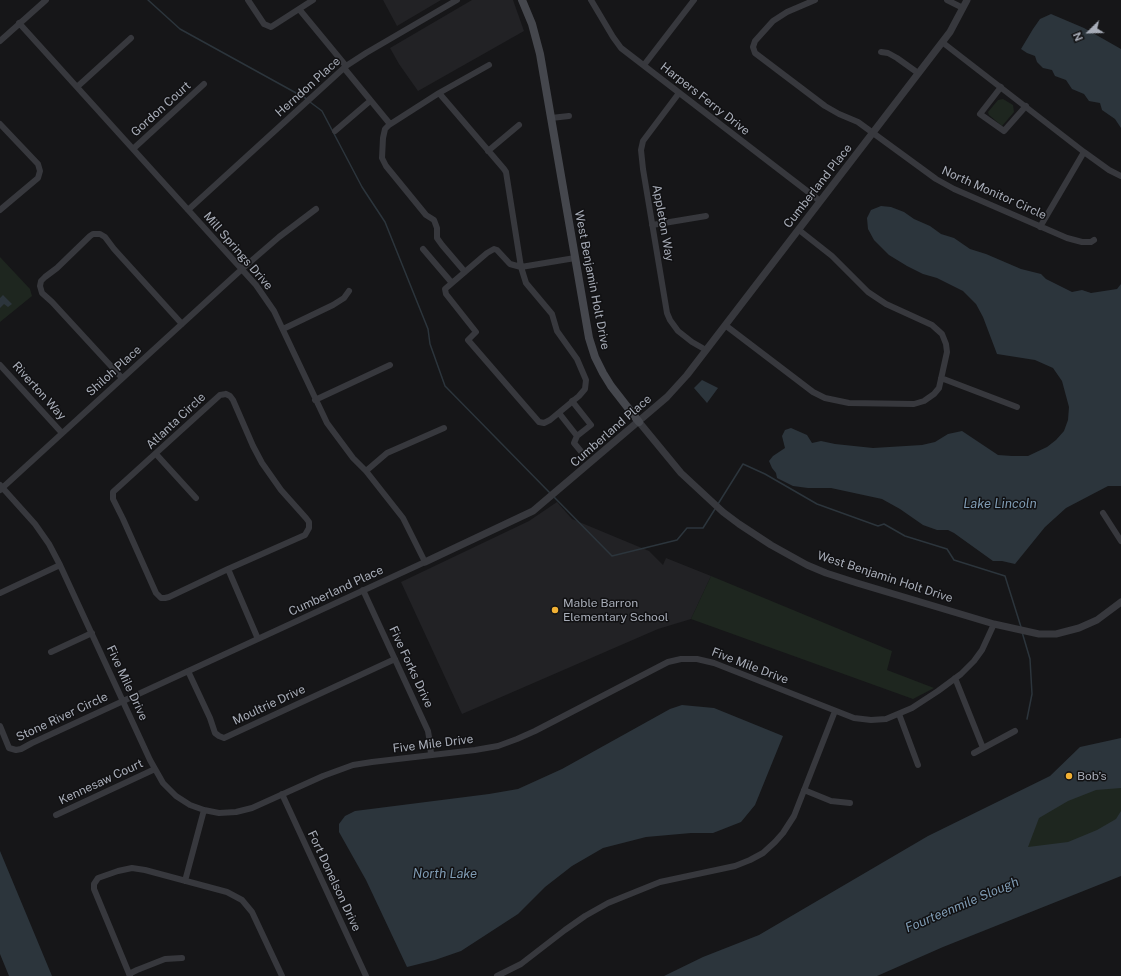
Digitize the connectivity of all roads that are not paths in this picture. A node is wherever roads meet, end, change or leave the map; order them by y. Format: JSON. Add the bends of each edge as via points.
{"nodes":[{"id":1,"x":46,"y":0,"type":"edge"},
{"id":2,"x":248,"y":0,"type":"edge"},
{"id":3,"x":313,"y":0,"type":"edge"},
{"id":4,"x":457,"y":0,"type":"edge"},
{"id":5,"x":522,"y":0,"type":"edge"},
{"id":6,"x":591,"y":0,"type":"edge"},
{"id":7,"x":694,"y":0,"type":"edge"},
{"id":8,"x":815,"y":0,"type":"edge"},
{"id":9,"x":946,"y":0,"type":"edge"},
{"id":10,"x":967,"y":0,"type":"edge"},
{"id":11,"x":963,"y":8,"type":"junction"},
{"id":12,"x":299,"y":9,"type":"junction"},
{"id":13,"x":19,"y":24,"type":"junction"},
{"id":14,"x":131,"y":38,"type":"dead end"},
{"id":15,"x":0,"y":41,"type":"edge"},
{"id":16,"x":942,"y":42,"type":"junction"},
{"id":17,"x":881,"y":52,"type":"dead end"},
{"id":18,"x":644,"y":65,"type":"junction"},
{"id":19,"x":489,"y":66,"type":"dead end"},
{"id":20,"x":345,"y":67,"type":"junction"},
{"id":21,"x":918,"y":73,"type":"junction"},
{"id":22,"x":204,"y":84,"type":"dead end"},
{"id":23,"x":77,"y":87,"type":"junction"},
{"id":24,"x":1001,"y":87,"type":"junction"},
{"id":25,"x":439,"y":93,"type":"junction"},
{"id":26,"x":679,"y":93,"type":"junction"},
{"id":27,"x":370,"y":101,"type":"junction"},
{"id":28,"x":1026,"y":106,"type":"junction"},
{"id":29,"x":569,"y":116,"type":"dead end"},
{"id":30,"x":551,"y":118,"type":"junction"},
{"id":31,"x":0,"y":124,"type":"edge"},
{"id":32,"x":390,"y":124,"type":"junction"},
{"id":33,"x":519,"y":125,"type":"dead end"},
{"id":34,"x":335,"y":131,"type":"dead end"},
{"id":35,"x":873,"y":133,"type":"junction"},
{"id":36,"x":133,"y":149,"type":"junction"},
{"id":37,"x":488,"y":151,"type":"junction"},
{"id":38,"x":1084,"y":152,"type":"junction"},
{"id":39,"x":1121,"y":176,"type":"edge"},
{"id":40,"x":820,"y":201,"type":"junction"},
{"id":41,"x":316,"y":209,"type":"dead end"},
{"id":42,"x":0,"y":210,"type":"edge"},
{"id":43,"x":188,"y":210,"type":"junction"},
{"id":44,"x":706,"y":216,"type":"dead end"},
{"id":45,"x":652,"y":225,"type":"junction"},
{"id":46,"x":1040,"y":226,"type":"junction"},
{"id":47,"x":799,"y":230,"type":"junction"},
{"id":48,"x":1094,"y":240,"type":"dead end"},
{"id":49,"x":423,"y":248,"type":"dead end"},
{"id":50,"x":575,"y":258,"type":"junction"},
{"id":51,"x":520,"y":267,"type":"junction"},
{"id":52,"x":242,"y":269,"type":"junction"},
{"id":53,"x":465,"y":272,"type":"junction"},
{"id":54,"x":452,"y":283,"type":"junction"},
{"id":55,"x":349,"y":291,"type":"dead end"},
{"id":56,"x":182,"y":324,"type":"junction"},
{"id":57,"x":725,"y":325,"type":"junction"},
{"id":58,"x":282,"y":329,"type":"junction"},
{"id":59,"x":706,"y":350,"type":"junction"},
{"id":60,"x":0,"y":365,"type":"edge"},
{"id":61,"x":390,"y":365,"type":"dead end"},
{"id":62,"x":122,"y":378,"type":"junction"},
{"id":63,"x":941,"y":378,"type":"junction"},
{"id":64,"x":315,"y":400,"type":"junction"},
{"id":65,"x":572,"y":401,"type":"junction"},
{"id":66,"x":1017,"y":408,"type":"dead end"},
{"id":67,"x":559,"y":413,"type":"junction"},
{"id":68,"x":639,"y":422,"type":"junction"},
{"id":69,"x":444,"y":428,"type":"dead end"},
{"id":70,"x":62,"y":433,"type":"junction"},
{"id":71,"x":577,"y":436,"type":"junction"},
{"id":72,"x":156,"y":454,"type":"junction"},
{"id":73,"x":584,"y":455,"type":"dead end"},
{"id":74,"x":366,"y":471,"type":"junction"},
{"id":75,"x":1,"y":487,"type":"edge"},
{"id":76,"x":196,"y":498,"type":"dead end"},
{"id":77,"x":1103,"y":513,"type":"dead end"},
{"id":78,"x":1121,"y":541,"type":"edge"},
{"id":79,"x":425,"y":562,"type":"junction"},
{"id":80,"x":60,"y":565,"type":"junction"},
{"id":81,"x":228,"y":569,"type":"junction"},
{"id":82,"x":363,"y":590,"type":"junction"},
{"id":83,"x":0,"y":593,"type":"edge"},
{"id":84,"x":1121,"y":602,"type":"edge"},
{"id":85,"x":994,"y":624,"type":"junction"},
{"id":86,"x":92,"y":633,"type":"junction"},
{"id":87,"x":258,"y":639,"type":"junction"},
{"id":88,"x":51,"y":652,"type":"dead end"},
{"id":89,"x":395,"y":659,"type":"junction"},
{"id":90,"x":188,"y":670,"type":"junction"},
{"id":91,"x":956,"y":678,"type":"junction"},
{"id":92,"x":123,"y":701,"type":"junction"},
{"id":93,"x":835,"y":711,"type":"junction"},
{"id":94,"x":899,"y":714,"type":"junction"},
{"id":95,"x":0,"y":726,"type":"edge"},
{"id":96,"x":1015,"y":731,"type":"dead end"},
{"id":97,"x":982,"y":748,"type":"junction"},
{"id":98,"x":974,"y":753,"type":"dead end"},
{"id":99,"x":431,"y":755,"type":"junction"},
{"id":100,"x":918,"y":765,"type":"dead end"},
{"id":101,"x":155,"y":769,"type":"junction"},
{"id":102,"x":804,"y":790,"type":"junction"},
{"id":103,"x":282,"y":794,"type":"junction"},
{"id":104,"x":850,"y":803,"type":"dead end"},
{"id":105,"x":204,"y":810,"type":"junction"},
{"id":106,"x":56,"y":815,"type":"dead end"},
{"id":107,"x":185,"y":881,"type":"junction"},
{"id":108,"x":182,"y":958,"type":"dead end"},
{"id":109,"x":130,"y":975,"type":"edge"},
{"id":110,"x":282,"y":976,"type":"edge"},
{"id":111,"x":366,"y":976,"type":"edge"},
{"id":112,"x":497,"y":976,"type":"edge"}],
"edges":[{"from":1,"to":13,"type":"street"},
{"from":2,"to":12,"type":"street","via":[[264,24],[271,27]]},
{"from":3,"to":12,"type":"street"},
{"from":4,"to":20,"type":"street","name":"Herndon Place"},
{"from":5,"to":30,"type":"main road","name":"West Benjamin Holt Drive","via":[[540,54]]},
{"from":6,"to":18,"type":"street","name":"Harpers Ferry Drive","via":[[616,43]]},
{"from":7,"to":18,"type":"street"},
{"from":8,"to":35,"type":"street","name":"North Monitor Circle","via":[[773,21],[755,41],[755,53],[825,106],[858,122]]},
{"from":9,"to":11,"type":"street"},
{"from":10,"to":11,"type":"street","name":"Cumberland Place"},
{"from":11,"to":16,"type":"street","name":"Cumberland Place"},
{"from":12,"to":20,"type":"street"},
{"from":13,"to":15,"type":"street"},
{"from":13,"to":23,"type":"street","name":"Mill Springs Drive"},
{"from":14,"to":23,"type":"street"},
{"from":16,"to":21,"type":"street","name":"Cumberland Place"},
{"from":16,"to":24,"type":"street"},
{"from":17,"to":21,"type":"street","via":[[897,58]]},
{"from":18,"to":26,"type":"street","name":"Harpers Ferry Drive"},
{"from":19,"to":25,"type":"street"},
{"from":20,"to":27,"type":"street"},
{"from":20,"to":43,"type":"street","name":"Herndon Place"},
{"from":21,"to":35,"type":"street","name":"Cumberland Place"},
{"from":22,"to":36,"type":"street","name":"Gordon Court"},
{"from":23,"to":36,"type":"street","name":"Mill Springs Drive"},
{"from":24,"to":28,"type":"street"},
{"from":24,"to":28,"type":"street","via":[[980,114],[1004,131]]},
{"from":25,"to":32,"type":"street"},
{"from":25,"to":37,"type":"street"},
{"from":26,"to":40,"type":"street","name":"Harpers Ferry Drive"},
{"from":26,"to":45,"type":"street","name":"Appleton Way","via":[[649,132],[641,148]]},
{"from":27,"to":32,"type":"street"},
{"from":27,"to":34,"type":"street"},
{"from":28,"to":38,"type":"street"},
{"from":29,"to":30,"type":"street"},
{"from":30,"to":50,"type":"main road","name":"West Benjamin Holt Drive"},
{"from":31,"to":42,"type":"street","via":[[38,164],[40,171],[38,178]]},
{"from":32,"to":53,"type":"street","via":[[385,129],[383,138],[382,158],[386,166],[426,215],[434,220],[442,245]]},
{"from":33,"to":37,"type":"street"},
{"from":35,"to":40,"type":"street","name":"Cumberland Place"},
{"from":35,"to":46,"type":"street","name":"North Monitor Circle","via":[[936,179]]},
{"from":36,"to":43,"type":"street","name":"Mill Springs Drive"},
{"from":37,"to":51,"type":"street","via":[[506,172]]},
{"from":38,"to":39,"type":"street"},
{"from":38,"to":46,"type":"street"},
{"from":40,"to":47,"type":"street","name":"Cumberland Place"},
{"from":41,"to":52,"type":"street","name":"Shiloh Place"},
{"from":43,"to":52,"type":"street","name":"Mill Springs Drive"},
{"from":44,"to":45,"type":"street"},
{"from":45,"to":59,"type":"street","name":"Appleton Way","via":[[670,320],[678,331]]},
{"from":46,"to":48,"type":"street","name":"North Monitor Circle","via":[[1074,241]]},
{"from":47,"to":57,"type":"street","name":"Cumberland Place"},
{"from":47,"to":63,"type":"street","via":[[832,256],[868,292],[886,304],[932,325],[940,332],[947,348]]},
{"from":49,"to":54,"type":"street"},
{"from":50,"to":51,"type":"street"},
{"from":50,"to":68,"type":"main road","name":"West Benjamin Holt Drive","via":[[595,357],[611,386]]},
{"from":51,"to":53,"type":"street","via":[[510,264],[494,249]]},
{"from":51,"to":65,"type":"street","via":[[526,283],[552,314],[557,331],[577,360],[586,380],[585,389]]},
{"from":52,"to":56,"type":"street","name":"Shiloh Place"},
{"from":52,"to":58,"type":"street","name":"Mill Springs Drive","via":[[274,311]]},
{"from":53,"to":54,"type":"street"},
{"from":54,"to":67,"type":"street","via":[[445,289],[446,294],[476,332],[468,340],[539,422],[544,423]]},
{"from":55,"to":58,"type":"street","via":[[333,305]]},
{"from":56,"to":62,"type":"street","name":"Shiloh Place"},
{"from":56,"to":62,"type":"street","via":[[105,238],[100,234],[90,236],[41,281],[40,286],[42,293]]},
{"from":57,"to":59,"type":"street","name":"Cumberland Place"},
{"from":57,"to":63,"type":"street","via":[[813,392],[835,401],[920,403],[934,394]]},
{"from":58,"to":64,"type":"street","name":"Mill Springs Drive"},
{"from":59,"to":68,"type":"street","name":"Cumberland Place","via":[[677,388]]},
{"from":60,"to":70,"type":"street","name":"Riverton Way"},
{"from":61,"to":64,"type":"street"},
{"from":62,"to":70,"type":"street","name":"Shiloh Place"},
{"from":63,"to":66,"type":"street"},
{"from":64,"to":74,"type":"street","name":"Mill Springs Drive","via":[[334,434]]},
{"from":65,"to":67,"type":"street"},
{"from":65,"to":71,"type":"street","via":[[591,425]]},
{"from":67,"to":71,"type":"street"},
{"from":68,"to":79,"type":"street","name":"Cumberland Place","via":[[533,512]]},
{"from":68,"to":85,"type":"street","name":"West Benjamin Holt Drive","via":[[681,474],[702,494],[770,546],[826,573]]},
{"from":69,"to":74,"type":"street","via":[[388,453]]},
{"from":70,"to":75,"type":"street","name":"Shiloh Place"},
{"from":71,"to":73,"type":"street","via":[[574,443]]},
{"from":72,"to":76,"type":"street"},
{"from":72,"to":81,"type":"street","name":"Atlanta Circle","via":[[116,489],[112,496],[156,593],[161,598],[169,597]]},
{"from":72,"to":81,"type":"street","name":"Atlanta Circle","via":[[220,395],[230,396],[262,463],[309,522],[309,528],[305,535]]},
{"from":74,"to":79,"type":"street","name":"Mill Springs Drive","via":[[403,518]]},
{"from":75,"to":80,"type":"street","name":"Five Mile Drive","via":[[34,524]]},
{"from":77,"to":78,"type":"street"},
{"from":79,"to":82,"type":"street","name":"Cumberland Place"},
{"from":80,"to":83,"type":"street"},
{"from":80,"to":86,"type":"street","name":"Five Mile Drive"},
{"from":81,"to":87,"type":"street"},
{"from":82,"to":87,"type":"street","name":"Cumberland Place"},
{"from":82,"to":89,"type":"street","name":"Five Forks Drive"},
{"from":84,"to":85,"type":"street","name":"West Benjamin Holt Drive","via":[[1097,620],[1056,634],[1039,634]]},
{"from":85,"to":91,"type":"street","name":"Five Mile Drive","via":[[982,650]]},
{"from":86,"to":88,"type":"street"},
{"from":86,"to":92,"type":"street","name":"Five Mile Drive"},
{"from":87,"to":90,"type":"street","name":"Cumberland Place"},
{"from":89,"to":90,"type":"street","name":"Moultrie Drive","via":[[224,738],[216,733]]},
{"from":89,"to":99,"type":"street","name":"Five Forks Drive","via":[[428,731]]},
{"from":90,"to":92,"type":"street","name":"Cumberland Place"},
{"from":91,"to":94,"type":"street","name":"Five Mile Drive"},
{"from":91,"to":97,"type":"street"},
{"from":92,"to":95,"type":"street","name":"Stone River Circle","via":[[21,749],[9,748]]},
{"from":92,"to":101,"type":"street","name":"Five Mile Drive"},
{"from":93,"to":94,"type":"street","name":"Five Mile Drive","via":[[854,718],[871,720],[886,719]]},
{"from":93,"to":99,"type":"street","name":"Five Mile Drive","via":[[714,664],[697,659],[681,659],[650,670],[517,739],[498,746]]},
{"from":93,"to":102,"type":"street"},
{"from":94,"to":100,"type":"street"},
{"from":96,"to":97,"type":"street"},
{"from":97,"to":98,"type":"street"},
{"from":99,"to":103,"type":"street","name":"Five Mile Drive","via":[[353,765]]},
{"from":101,"to":105,"type":"street","name":"Five Mile Drive","via":[[163,783],[176,796]]},
{"from":101,"to":106,"type":"street","name":"Kennesaw Court"},
{"from":102,"to":104,"type":"street","via":[[831,801]]},
{"from":102,"to":112,"type":"street","via":[[789,824],[775,842],[762,853],[735,866],[660,882],[608,903],[564,930],[521,964]]},
{"from":103,"to":105,"type":"street","name":"Five Mile Drive","via":[[244,811],[226,813]]},
{"from":103,"to":111,"type":"street","name":"Fort Donelson Drive"},
{"from":105,"to":107,"type":"street"},
{"from":107,"to":109,"type":"street","via":[[132,868],[118,870],[96,881],[94,889]]},
{"from":107,"to":110,"type":"street","via":[[232,894],[246,904],[256,918]]},
{"from":108,"to":109,"type":"street","via":[[165,959]]}]}
